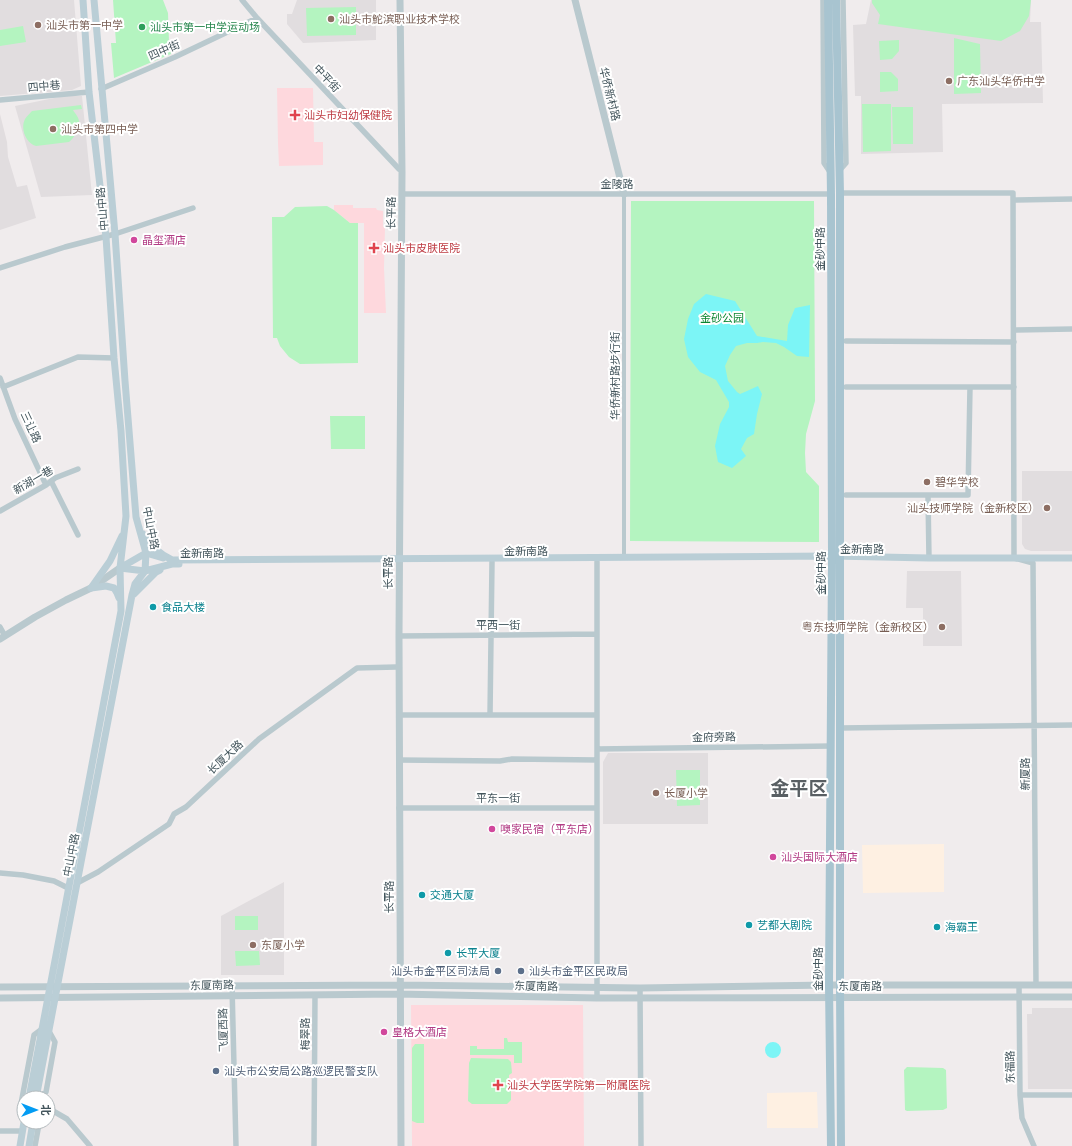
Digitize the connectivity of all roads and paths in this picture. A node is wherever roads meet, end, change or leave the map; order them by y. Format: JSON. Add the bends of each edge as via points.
{"nodes":[{"id":1,"x":83,"y":0,"type":"edge"},
{"id":2,"x":94,"y":0,"type":"edge"},
{"id":3,"x":242,"y":0,"type":"edge"},
{"id":4,"x":398,"y":0,"type":"edge"},
{"id":5,"x":575,"y":0,"type":"edge"},
{"id":6,"x":823,"y":0,"type":"edge"},
{"id":7,"x":828,"y":0,"type":"edge"},
{"id":8,"x":836,"y":0,"type":"edge"},
{"id":9,"x":843,"y":0,"type":"edge"},
{"id":10,"x":257,"y":18,"type":"junction"},
{"id":11,"x":833,"y":55,"type":"junction"},
{"id":12,"x":101,"y":89,"type":"junction"},
{"id":13,"x":89,"y":92,"type":"junction"},
{"id":14,"x":0,"y":100,"type":"edge"},
{"id":15,"x":399,"y":169,"type":"junction"},
{"id":16,"x":839,"y":172,"type":"junction"},
{"id":17,"x":830,"y":174,"type":"junction"},
{"id":18,"x":840,"y":193,"type":"junction"},
{"id":19,"x":402,"y":194,"type":"junction"},
{"id":20,"x":624,"y":194,"type":"junction"},
{"id":21,"x":831,"y":194,"type":"junction"},
{"id":22,"x":1072,"y":199,"type":"edge"},
{"id":23,"x":1013,"y":200,"type":"junction"},
{"id":24,"x":193,"y":208,"type":"dead end"},
{"id":25,"x":115,"y":234,"type":"junction"},
{"id":26,"x":106,"y":237,"type":"junction"},
{"id":27,"x":0,"y":268,"type":"edge"},
{"id":28,"x":1072,"y":329,"type":"edge"},
{"id":29,"x":1014,"y":330,"type":"junction"},
{"id":30,"x":846,"y":341,"type":"dead end"},
{"id":31,"x":1014,"y":342,"type":"junction"},
{"id":32,"x":114,"y":358,"type":"junction"},
{"id":33,"x":0,"y":378,"type":"edge"},
{"id":34,"x":3,"y":387,"type":"junction"},
{"id":35,"x":970,"y":387,"type":"junction"},
{"id":36,"x":1014,"y":387,"type":"junction"},
{"id":37,"x":846,"y":388,"type":"dead end"},
{"id":38,"x":78,"y":469,"type":"dead end"},
{"id":39,"x":49,"y":483,"type":"junction"},
{"id":40,"x":846,"y":495,"type":"dead end"},
{"id":41,"x":928,"y":496,"type":"junction"},
{"id":42,"x":0,"y":511,"type":"edge"},
{"id":43,"x":126,"y":516,"type":"junction"},
{"id":44,"x":136,"y":517,"type":"junction"},
{"id":45,"x":78,"y":534,"type":"dead end"},
{"id":46,"x":146,"y":553,"type":"junction"},
{"id":47,"x":624,"y":558,"type":"junction"},
{"id":48,"x":836,"y":558,"type":"junction"},
{"id":49,"x":929,"y":558,"type":"junction"},
{"id":50,"x":1014,"y":558,"type":"junction"},
{"id":51,"x":1072,"y":558,"type":"edge"},
{"id":52,"x":397,"y":561,"type":"junction"},
{"id":53,"x":172,"y":562,"type":"junction"},
{"id":54,"x":492,"y":562,"type":"junction"},
{"id":55,"x":597,"y":562,"type":"junction"},
{"id":56,"x":1072,"y":562,"type":"edge"},
{"id":57,"x":1033,"y":563,"type":"junction"},
{"id":58,"x":120,"y":568,"type":"junction"},
{"id":59,"x":145,"y":571,"type":"junction"},
{"id":60,"x":91,"y":588,"type":"junction"},
{"id":61,"x":132,"y":595,"type":"junction"},
{"id":62,"x":121,"y":611,"type":"junction"},
{"id":63,"x":0,"y":627,"type":"edge"},
{"id":64,"x":597,"y":634,"type":"junction"},
{"id":65,"x":491,"y":635,"type":"junction"},
{"id":66,"x":399,"y":636,"type":"junction"},
{"id":67,"x":2,"y":637,"type":"edge"},
{"id":68,"x":396,"y":667,"type":"junction"},
{"id":69,"x":399,"y":715,"type":"junction"},
{"id":70,"x":490,"y":715,"type":"junction"},
{"id":71,"x":597,"y":715,"type":"junction"},
{"id":72,"x":1034,"y":725,"type":"junction"},
{"id":73,"x":1072,"y":725,"type":"edge"},
{"id":74,"x":840,"y":728,"type":"junction"},
{"id":75,"x":830,"y":746,"type":"junction"},
{"id":76,"x":597,"y":749,"type":"junction"},
{"id":77,"x":399,"y":760,"type":"junction"},
{"id":78,"x":597,"y":760,"type":"junction"},
{"id":79,"x":399,"y":808,"type":"junction"},
{"id":80,"x":597,"y":808,"type":"junction"},
{"id":81,"x":0,"y":873,"type":"edge"},
{"id":82,"x":77,"y":883,"type":"junction"},
{"id":83,"x":68,"y":888,"type":"junction"},
{"id":84,"x":1019,"y":985,"type":"junction"},
{"id":85,"x":1036,"y":985,"type":"junction"},
{"id":86,"x":1072,"y":985,"type":"edge"},
{"id":87,"x":50,"y":986,"type":"junction"},
{"id":88,"x":58,"y":986,"type":"junction"},
{"id":89,"x":232,"y":986,"type":"junction"},
{"id":90,"x":398,"y":986,"type":"junction"},
{"id":91,"x":829,"y":986,"type":"junction"},
{"id":92,"x":840,"y":986,"type":"junction"},
{"id":93,"x":0,"y":987,"type":"edge"},
{"id":94,"x":596,"y":987,"type":"junction"},
{"id":95,"x":640,"y":988,"type":"junction"},
{"id":96,"x":398,"y":994,"type":"junction"},
{"id":97,"x":315,"y":995,"type":"junction"},
{"id":98,"x":233,"y":996,"type":"junction"},
{"id":99,"x":829,"y":997,"type":"junction"},
{"id":100,"x":840,"y":997,"type":"junction"},
{"id":101,"x":1019,"y":997,"type":"junction"},
{"id":102,"x":1072,"y":997,"type":"edge"},
{"id":103,"x":0,"y":998,"type":"edge"},
{"id":104,"x":48,"y":998,"type":"junction"},
{"id":105,"x":56,"y":998,"type":"junction"},
{"id":106,"x":597,"y":998,"type":"junction"},
{"id":107,"x":640,"y":998,"type":"junction"},
{"id":108,"x":42,"y":1029,"type":"junction"},
{"id":109,"x":24,"y":1090,"type":"edge"},
{"id":110,"x":31,"y":1090,"type":"edge"},
{"id":111,"x":38,"y":1090,"type":"edge"},
{"id":112,"x":1020,"y":1095,"type":"junction"},
{"id":113,"x":1072,"y":1095,"type":"edge"},
{"id":114,"x":56,"y":1113,"type":"edge"},
{"id":115,"x":32,"y":1130,"type":"edge"},
{"id":116,"x":38,"y":1130,"type":"edge"},
{"id":117,"x":0,"y":1131,"type":"edge"},
{"id":118,"x":22,"y":1131,"type":"joint"},
{"id":119,"x":20,"y":1146,"type":"edge"},
{"id":120,"x":29,"y":1146,"type":"edge"},
{"id":121,"x":35,"y":1146,"type":"edge"},
{"id":122,"x":90,"y":1146,"type":"edge"},
{"id":123,"x":236,"y":1146,"type":"edge"},
{"id":124,"x":314,"y":1146,"type":"edge"},
{"id":125,"x":397,"y":1146,"type":"edge"},
{"id":126,"x":401,"y":1146,"type":"edge"},
{"id":127,"x":641,"y":1146,"type":"edge"},
{"id":128,"x":831,"y":1146,"type":"edge"},
{"id":129,"x":841,"y":1146,"type":"edge"},
{"id":130,"x":1034,"y":1146,"type":"edge"}],
"edges":[{"from":1,"to":13,"type":"main road","name":"中山中路"},
{"from":2,"to":12,"type":"main road","name":"中山中路"},
{"from":3,"to":10,"type":"street","name":"中平街"},
{"from":4,"to":15,"type":"street","name":"长平路"},
{"from":4,"to":19,"type":"street","name":"长平路"},
{"from":5,"to":20,"type":"street","name":"华侨新村路"},
{"from":6,"to":17,"type":"street","via":[[824,163]]},
{"from":7,"to":11,"type":"main road","name":"金砂中路"},
{"from":8,"to":11,"type":"main road","name":"金砂中路"},
{"from":9,"to":16,"type":"street","via":[[846,163]]},
{"from":10,"to":12,"type":"street","name":"四中街"},
{"from":10,"to":15,"type":"street","name":"中平街"},
{"from":11,"to":16,"type":"main road","name":"金砂中路"},
{"from":11,"to":17,"type":"main road","name":"金砂中路"},
{"from":12,"to":25,"type":"main road","name":"中山中路"},
{"from":13,"to":14,"type":"street","name":"四中巷"},
{"from":13,"to":26,"type":"main road","name":"中山中路"},
{"from":15,"to":52,"type":"street","name":"长平路"},
{"from":16,"to":18,"type":"main road","name":"金砂中路"},
{"from":17,"to":21,"type":"main road","name":"金砂中路"},
{"from":18,"to":23,"type":"street","via":[[1013,193]]},
{"from":18,"to":48,"type":"main road","name":"金砂中路"},
{"from":19,"to":20,"type":"street","name":"金陵路"},
{"from":19,"to":52,"type":"street","name":"长平路"},
{"from":20,"to":21,"type":"street","name":"金陵路"},
{"from":20,"to":47,"type":"street","name":"华侨新村路步行街"},
{"from":21,"to":48,"type":"main road","name":"金砂中路"},
{"from":22,"to":23,"type":"street"},
{"from":23,"to":29,"type":"street"},
{"from":24,"to":25,"type":"street"},
{"from":25,"to":26,"type":"street"},
{"from":25,"to":44,"type":"main road","name":"中山中路"},
{"from":26,"to":27,"type":"street"},
{"from":26,"to":32,"type":"main road","name":"中山中路"},
{"from":28,"to":29,"type":"street"},
{"from":29,"to":31,"type":"street"},
{"from":30,"to":31,"type":"street"},
{"from":31,"to":36,"type":"street"},
{"from":32,"to":34,"type":"street","via":[[78,356]]},
{"from":32,"to":43,"type":"main road","name":"中山中路"},
{"from":33,"to":34,"type":"street","name":"三让路"},
{"from":34,"to":39,"type":"street","name":"三让路","via":[[15,419]]},
{"from":35,"to":36,"type":"street"},
{"from":35,"to":37,"type":"street"},
{"from":35,"to":41,"type":"street","via":[[968,495]]},
{"from":36,"to":50,"type":"street"},
{"from":38,"to":39,"type":"street","name":"新湖一巷"},
{"from":39,"to":42,"type":"street","name":"新湖一巷"},
{"from":39,"to":45,"type":"street","name":"三让路"},
{"from":40,"to":41,"type":"street"},
{"from":41,"to":49,"type":"street"},
{"from":43,"to":58,"type":"main road","name":"中山中路"},
{"from":43,"to":60,"type":"main road","via":[[124,531],[116,551]]},
{"from":44,"to":46,"type":"main road","name":"中山中路"},
{"from":44,"to":53,"type":"main road","name":"金新南路","via":[[146,539]]},
{"from":46,"to":53,"type":"main road"},
{"from":46,"to":58,"type":"main road"},
{"from":46,"to":59,"type":"main road","name":"中山中路"},
{"from":47,"to":48,"type":"main road","name":"金新南路"},
{"from":47,"to":52,"type":"main road","name":"金新南路"},
{"from":48,"to":49,"type":"main road","name":"金新南路"},
{"from":48,"to":55,"type":"main road","name":"金新南路"},
{"from":48,"to":57,"type":"main road","name":"金新南路"},
{"from":48,"to":74,"type":"main road","name":"金砂中路"},
{"from":48,"to":75,"type":"main road","name":"金砂中路"},
{"from":49,"to":50,"type":"main road","name":"金新南路"},
{"from":50,"to":51,"type":"main road","name":"金新南路"},
{"from":50,"to":57,"type":"street"},
{"from":52,"to":53,"type":"main road","name":"金新南路"},
{"from":52,"to":54,"type":"main road","name":"金新南路"},
{"from":52,"to":66,"type":"street","name":"长平路"},
{"from":52,"to":68,"type":"street","name":"长平路"},
{"from":53,"to":59,"type":"main road","name":"金新南路"},
{"from":53,"to":61,"type":"main road","via":[[156,572]]},
{"from":54,"to":55,"type":"main road","name":"金新南路"},
{"from":54,"to":65,"type":"street"},
{"from":55,"to":64,"type":"street"},
{"from":56,"to":57,"type":"main road","name":"金新南路"},
{"from":57,"to":72,"type":"street","name":"新厦路"},
{"from":58,"to":59,"type":"main road","name":"金新南路"},
{"from":58,"to":60,"type":"street"},
{"from":58,"to":62,"type":"main road","name":"中山中路"},
{"from":59,"to":61,"type":"main road","name":"中山中路","via":[[135,584]]},
{"from":60,"to":62,"type":"main road","via":[[114,588]]},
{"from":60,"to":67,"type":"street"},
{"from":61,"to":82,"type":"main road","name":"中山中路"},
{"from":62,"to":83,"type":"main road","name":"中山中路"},
{"from":63,"to":67,"type":"street"},
{"from":64,"to":65,"type":"street","name":"平西一街"},
{"from":64,"to":71,"type":"street"},
{"from":65,"to":66,"type":"street","name":"平西一街"},
{"from":65,"to":70,"type":"street"},
{"from":66,"to":69,"type":"street","name":"长平路"},
{"from":68,"to":82,"type":"street","name":"长厦大路","via":[[357,668],[259,739],[186,807],[174,814],[169,824],[98,872]]},
{"from":68,"to":90,"type":"street","name":"长平路"},
{"from":69,"to":70,"type":"street"},
{"from":69,"to":77,"type":"street","name":"长平路"},
{"from":70,"to":71,"type":"street"},
{"from":71,"to":76,"type":"street"},
{"from":72,"to":73,"type":"street"},
{"from":72,"to":74,"type":"street"},
{"from":72,"to":85,"type":"street","name":"新厦路"},
{"from":74,"to":92,"type":"main road","name":"金砂中路"},
{"from":75,"to":76,"type":"street","name":"金府旁路"},
{"from":75,"to":91,"type":"main road","name":"金砂中路"},
{"from":76,"to":78,"type":"street"},
{"from":77,"to":78,"type":"street"},
{"from":77,"to":79,"type":"street","name":"长平路"},
{"from":78,"to":80,"type":"street"},
{"from":79,"to":80,"type":"street","name":"平东一街"},
{"from":79,"to":90,"type":"street","name":"长平路"},
{"from":80,"to":94,"type":"street"},
{"from":81,"to":83,"type":"street","via":[[54,881]]},
{"from":82,"to":88,"type":"main road","name":"中山中路"},
{"from":83,"to":87,"type":"main road","name":"中山中路"},
{"from":84,"to":85,"type":"street","name":"东厦南路"},
{"from":84,"to":92,"type":"street","name":"东厦南路"},
{"from":84,"to":101,"type":"street","name":"东福路"},
{"from":85,"to":86,"type":"street","name":"东厦南路"},
{"from":87,"to":88,"type":"street","name":"东厦南路"},
{"from":87,"to":93,"type":"street","name":"东厦南路"},
{"from":87,"to":104,"type":"main road","name":"中山中路"},
{"from":88,"to":89,"type":"street","name":"东厦南路"},
{"from":88,"to":105,"type":"main road","name":"中山中路"},
{"from":89,"to":90,"type":"street","name":"东厦南路"},
{"from":89,"to":98,"type":"street","name":"飞厦西路"},
{"from":90,"to":94,"type":"street","name":"东厦南路"},
{"from":90,"to":96,"type":"street","name":"长平路"},
{"from":91,"to":92,"type":"street","name":"东厦南路"},
{"from":91,"to":95,"type":"street","name":"东厦南路"},
{"from":91,"to":99,"type":"main road","name":"金砂中路"},
{"from":92,"to":100,"type":"main road","name":"金砂中路"},
{"from":94,"to":95,"type":"street","name":"东厦南路"},
{"from":94,"to":106,"type":"street"},
{"from":95,"to":107,"type":"street"},
{"from":96,"to":97,"type":"street","name":"东厦南路"},
{"from":96,"to":106,"type":"street","name":"东厦南路"},
{"from":96,"to":125,"type":"street","name":"长平路"},
{"from":96,"to":126,"type":"street","name":"长平路"},
{"from":97,"to":98,"type":"street","name":"东厦南路"},
{"from":97,"to":124,"type":"street","name":"梅翠路"},
{"from":98,"to":105,"type":"street","name":"东厦南路"},
{"from":98,"to":123,"type":"street","name":"飞厦西路"},
{"from":99,"to":100,"type":"street","name":"东厦南路"},
{"from":99,"to":107,"type":"street","name":"东厦南路"},
{"from":99,"to":128,"type":"main road","name":"金砂中路"},
{"from":100,"to":101,"type":"street","name":"东厦南路"},
{"from":100,"to":129,"type":"main road","name":"金砂中路"},
{"from":101,"to":102,"type":"street","name":"东厦南路"},
{"from":101,"to":112,"type":"street","name":"东福路"},
{"from":103,"to":104,"type":"street","name":"东厦南路"},
{"from":104,"to":105,"type":"street","name":"东厦南路"},
{"from":104,"to":108,"type":"main road","name":"中山中路"},
{"from":105,"to":111,"type":"main road","name":"中山中路"},
{"from":106,"to":107,"type":"street","name":"东厦南路"},
{"from":107,"to":127,"type":"street"},
{"from":108,"to":109,"type":"street","via":[[34,1035]]},
{"from":108,"to":110,"type":"main road","name":"中山中路"},
{"from":112,"to":113,"type":"street"},
{"from":112,"to":130,"type":"street","name":"东福路","via":[[1022,1118]]},
{"from":114,"to":122,"type":"street","via":[[67,1119]]},
{"from":115,"to":120,"type":"main road"},
{"from":116,"to":121,"type":"street"},
{"from":117,"to":118,"type":"street"},
{"from":118,"to":119,"type":"main road"}]}
